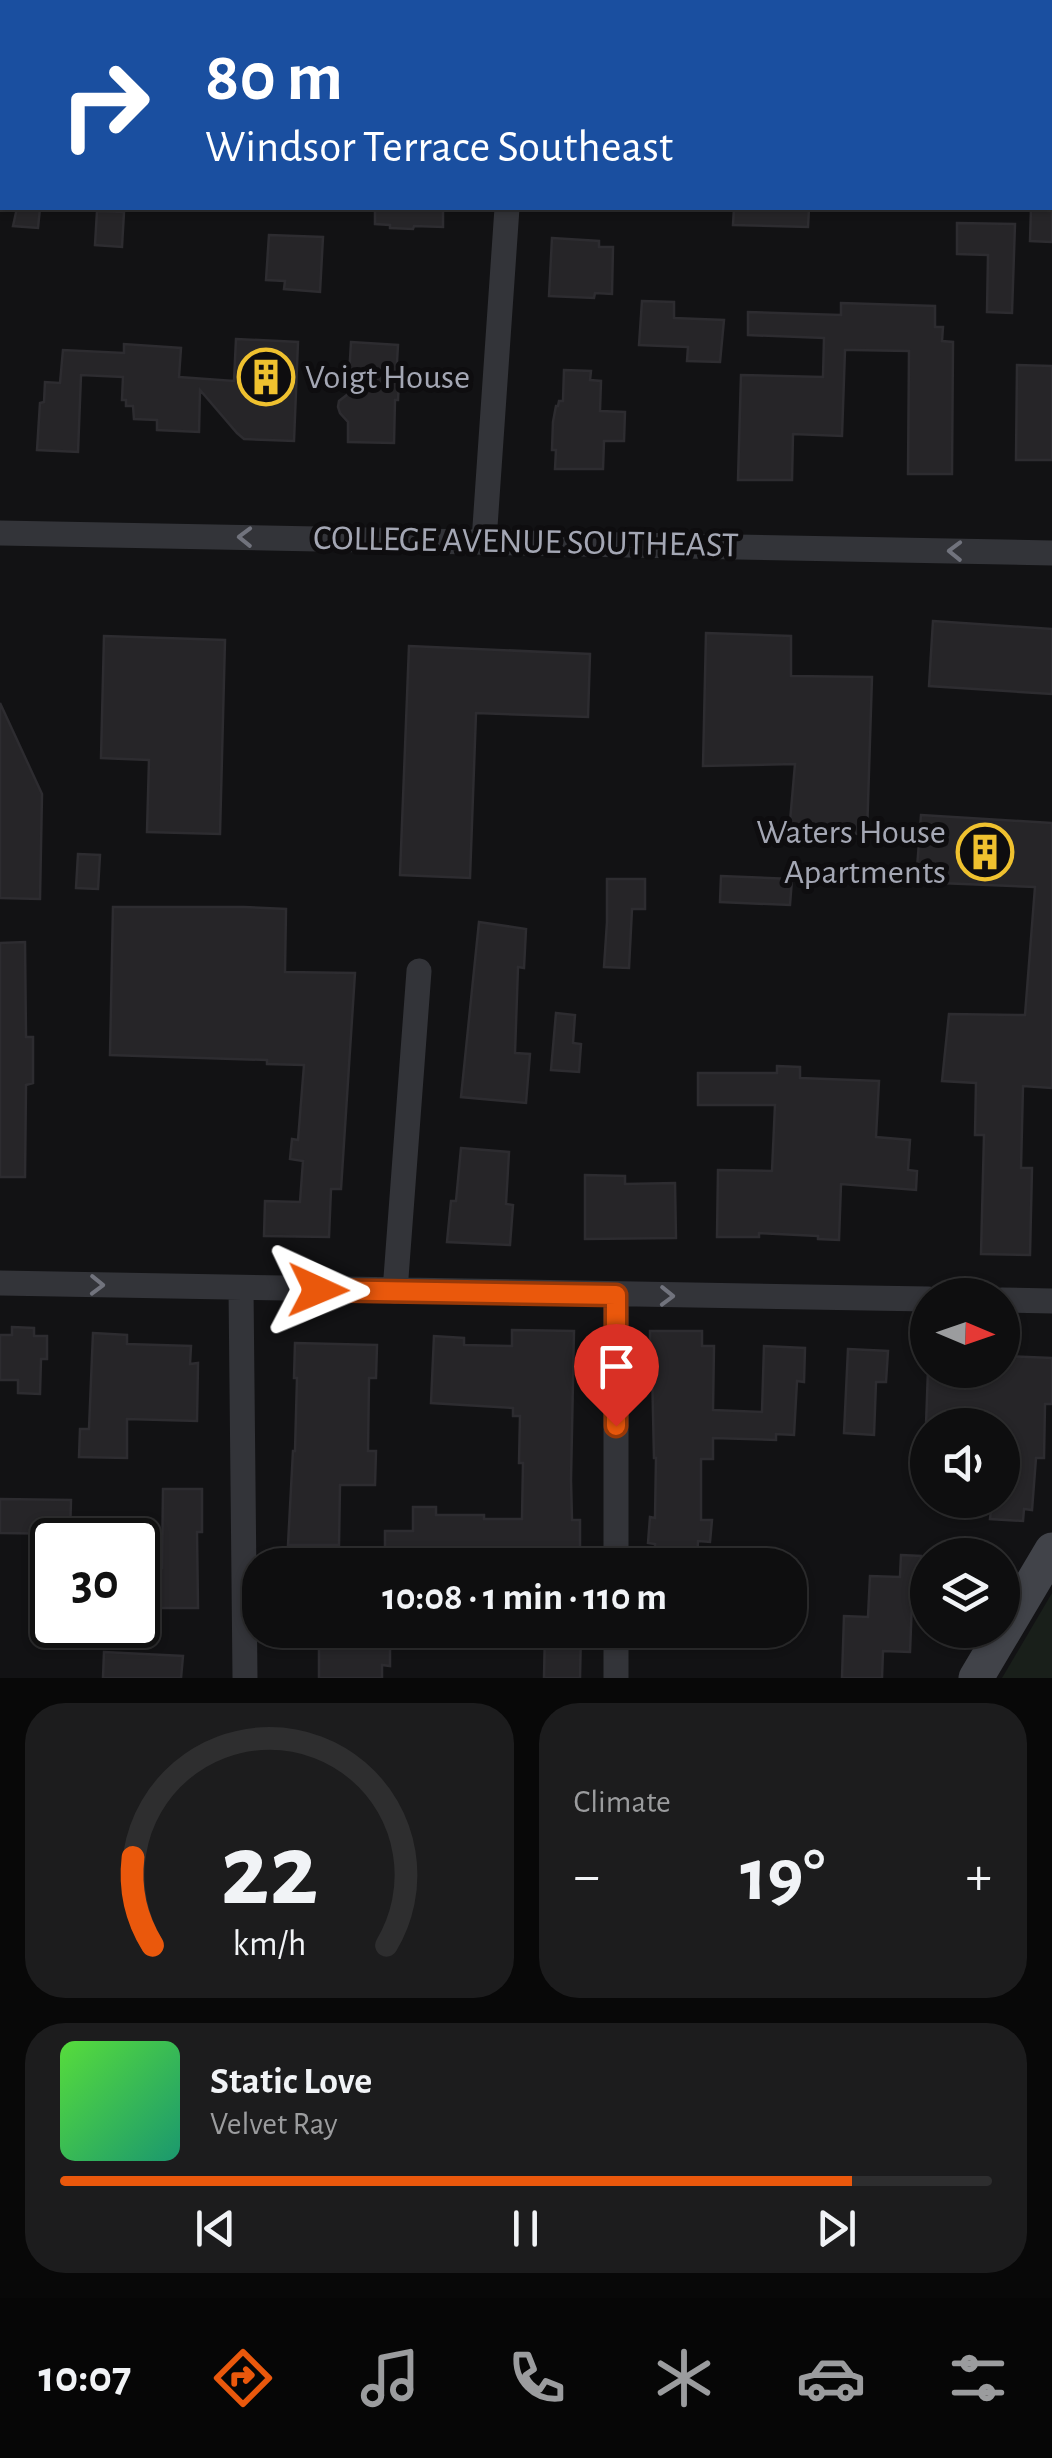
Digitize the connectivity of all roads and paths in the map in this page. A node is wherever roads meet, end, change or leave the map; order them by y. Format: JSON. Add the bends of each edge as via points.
{"nodes":[{"id":1,"x":506,"y":210,"type":"edge"},
{"id":2,"x":0,"y":532,"type":"edge"},
{"id":3,"x":484,"y":541,"type":"junction"},
{"id":4,"x":1052,"y":552,"type":"edge"},
{"id":5,"x":419,"y":972,"type":"dead end"},
{"id":6,"x":0,"y":1283,"type":"edge"},
{"id":7,"x":241,"y":1288,"type":"junction"},
{"id":8,"x":395,"y":1291,"type":"junction"},
{"id":9,"x":616,"y":1295,"type":"junction"},
{"id":10,"x":910,"y":1299,"type":"edge"},
{"id":11,"x":1020,"y":1300,"type":"edge"},
{"id":12,"x":1052,"y":1301,"type":"edge"},
{"id":13,"x":616,"y":1548,"type":"edge"},
{"id":14,"x":1052,"y":1550,"type":"edge"},
{"id":15,"x":616,"y":1648,"type":"edge"},
{"id":16,"x":245,"y":1678,"type":"edge"},
{"id":17,"x":616,"y":1678,"type":"edge"},
{"id":18,"x":976,"y":1678,"type":"edge"}],
"edges":[{"from":1,"to":3,"type":"street"},
{"from":3,"to":2,"type":"street","name":"COLLEGE AVENUE SOUTHEAST","one_way":true},
{"from":4,"to":3,"type":"street","name":"COLLEGE AVENUE SOUTHEAST","one_way":true},
{"from":5,"to":8,"type":"street"},
{"from":6,"to":7,"type":"street","one_way":true},
{"from":7,"to":8,"type":"street"},
{"from":7,"to":16,"type":"street"},
{"from":8,"to":9,"type":"street"},
{"from":9,"to":10,"type":"street","one_way":true},
{"from":9,"to":13,"type":"street"},
{"from":11,"to":12,"type":"street"},
{"from":14,"to":18,"type":"main road"},
{"from":15,"to":17,"type":"street"}]}
